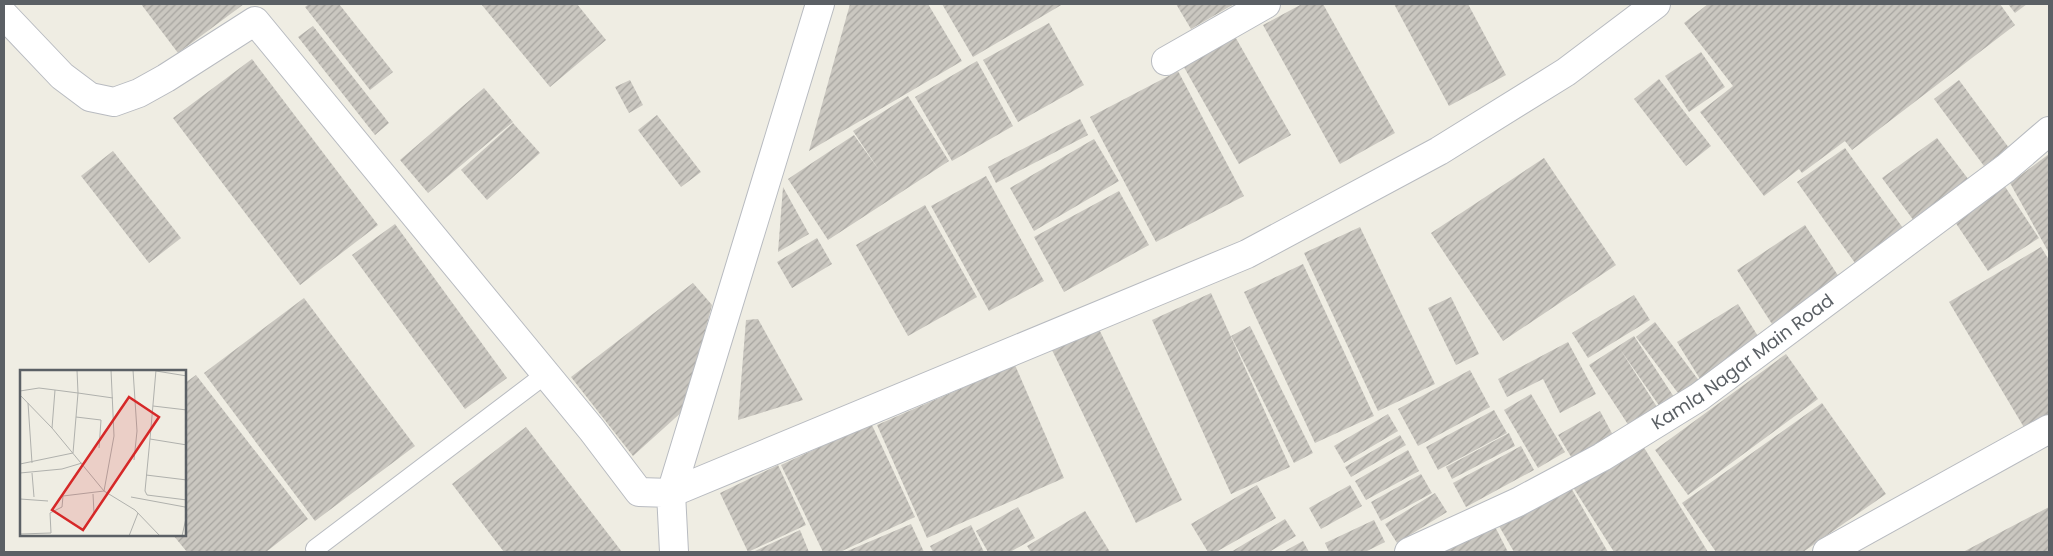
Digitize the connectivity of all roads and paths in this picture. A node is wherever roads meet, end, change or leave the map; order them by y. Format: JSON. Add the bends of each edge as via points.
{"nodes":[{"id":1,"x":820,"y":4,"type":"edge"},
{"id":2,"x":1266,"y":4,"type":"edge"},
{"id":3,"x":1656,"y":4,"type":"edge"},
{"id":4,"x":4,"y":15,"type":"edge"},
{"id":5,"x":1166,"y":61,"type":"dead end"},
{"id":6,"x":2049,"y":131,"type":"edge"},
{"id":7,"x":546,"y":374,"type":"junction"},
{"id":8,"x":2049,"y":428,"type":"edge"},
{"id":9,"x":671,"y":493,"type":"junction"},
{"id":10,"x":315,"y":549,"type":"dead end"},
{"id":11,"x":674,"y":552,"type":"edge"},
{"id":12,"x":1409,"y":552,"type":"edge"},
{"id":13,"x":1828,"y":552,"type":"edge"}],
"edges":[{"from":1,"to":9,"type":"street"},
{"from":2,"to":5,"type":"street"},
{"from":3,"to":9,"type":"street","via":[[1566,72],[1440,151],[1247,254]]},
{"from":4,"to":7,"type":"street","via":[[62,76],[90,97],[114,102],[166,78],[255,21]]},
{"from":6,"to":12,"type":"street","name":"Kamla Nagar Main Road","via":[[2006,168],[1699,397],[1518,502]]},
{"from":7,"to":9,"type":"street","via":[[639,492]]},
{"from":7,"to":10,"type":"lane"},
{"from":8,"to":13,"type":"street"},
{"from":9,"to":11,"type":"street"}]}
